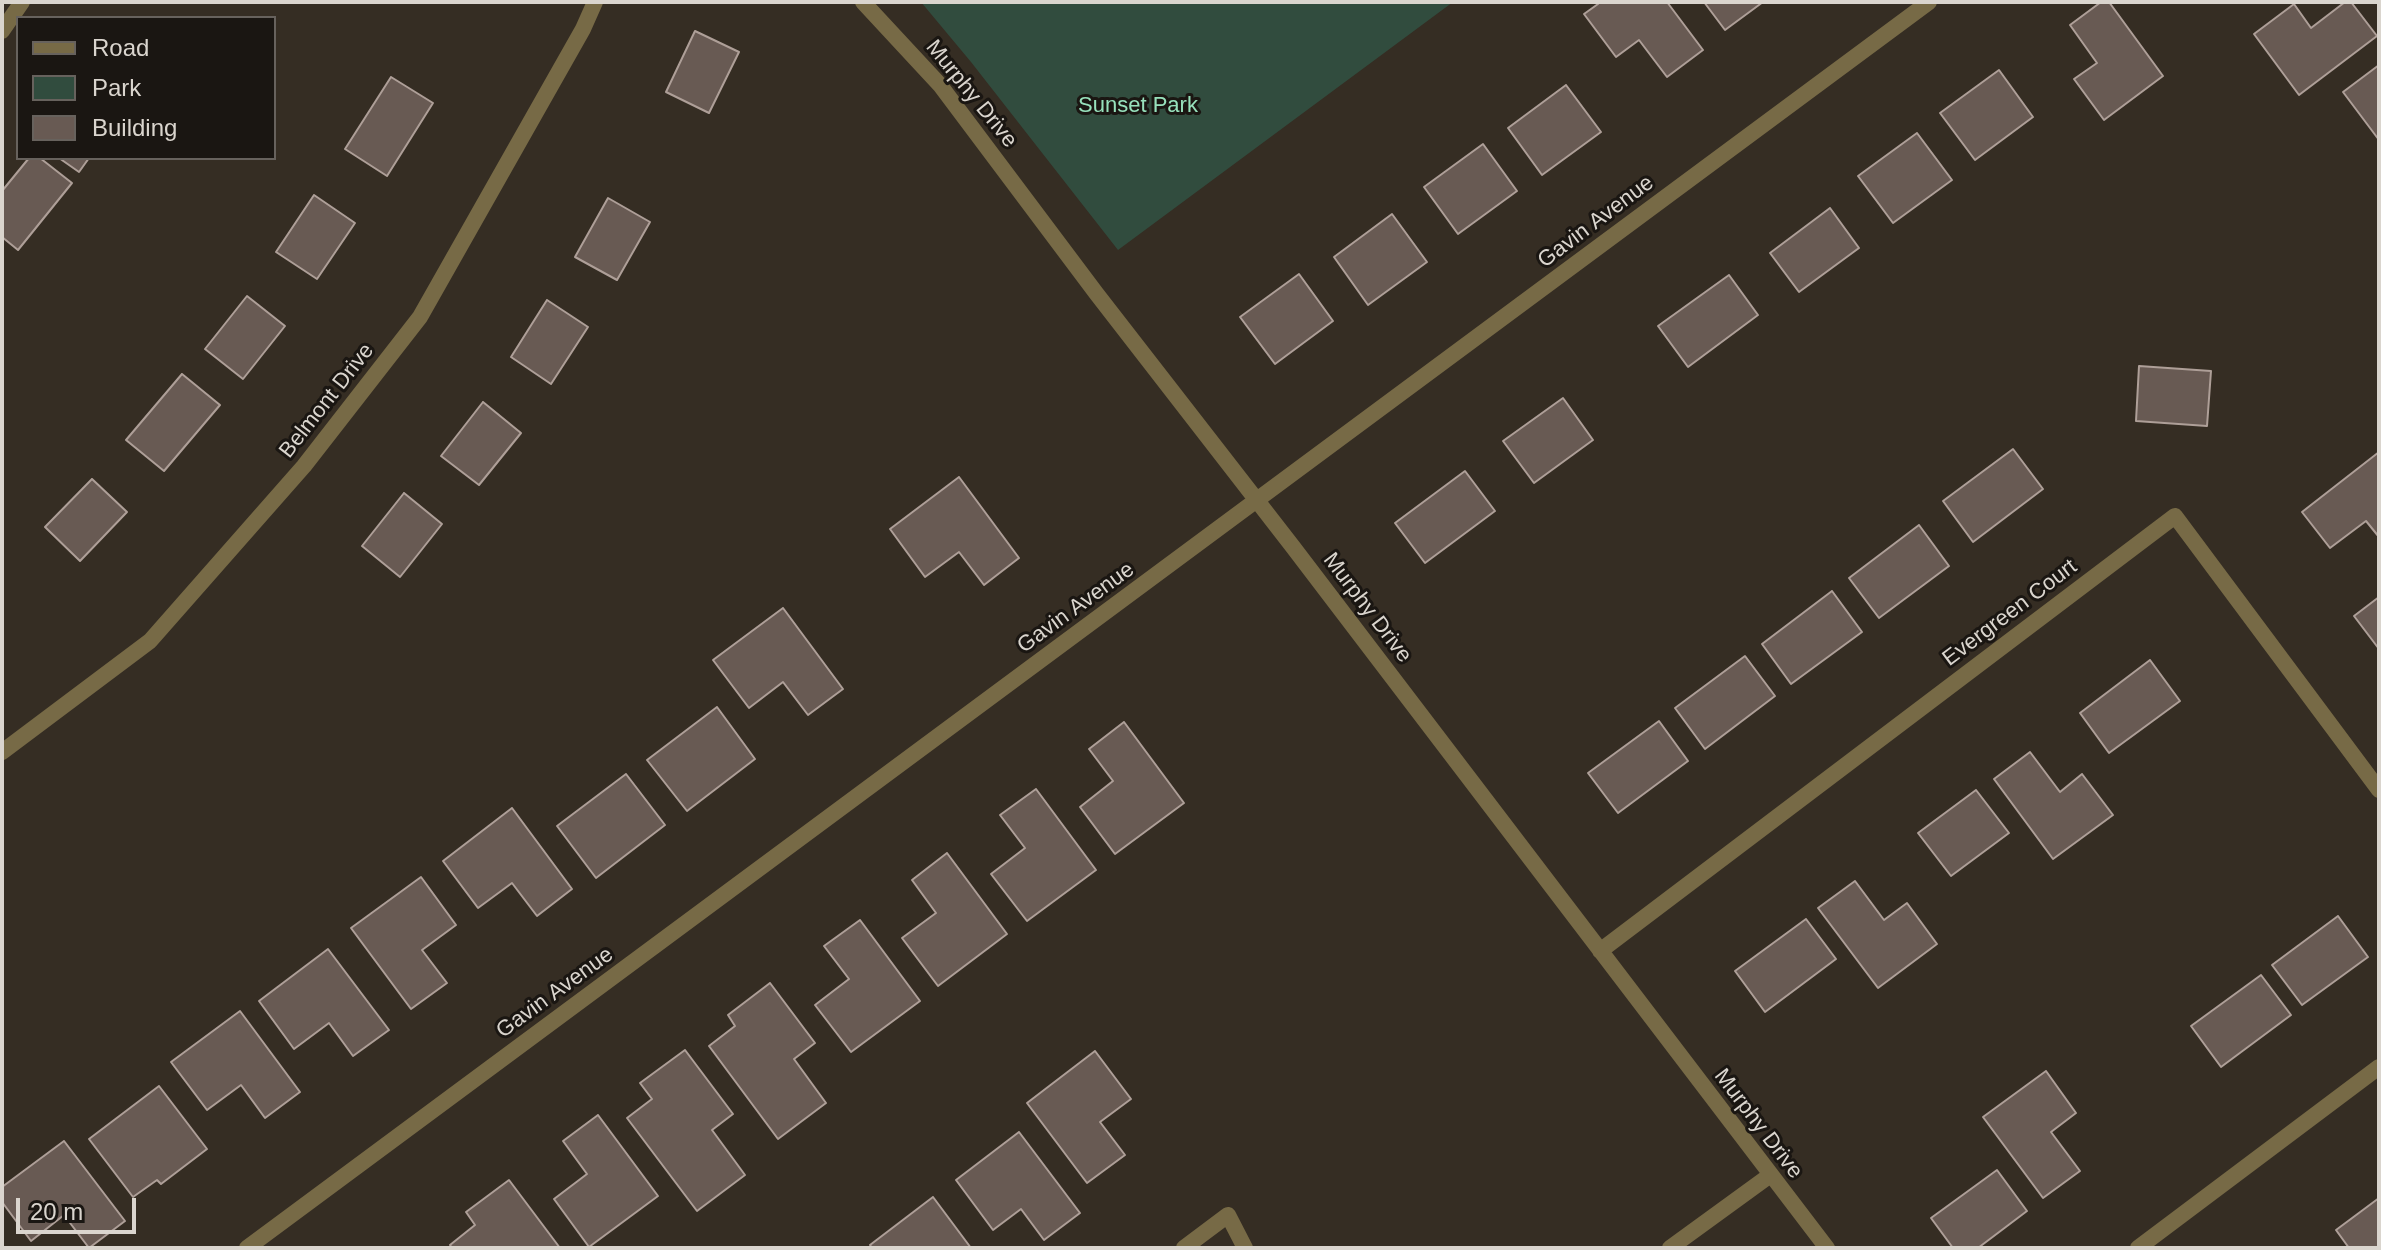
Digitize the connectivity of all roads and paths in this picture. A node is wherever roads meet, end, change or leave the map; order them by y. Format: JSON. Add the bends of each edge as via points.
{"nodes":[{"id":1,"x":22,"y":2,"type":"edge"},
{"id":2,"x":595,"y":2,"type":"edge"},
{"id":3,"x":863,"y":2,"type":"edge"},
{"id":4,"x":1929,"y":2,"type":"edge"},
{"id":5,"x":2,"y":31,"type":"edge"},
{"id":6,"x":1257,"y":501,"type":"junction"},
{"id":7,"x":2,"y":752,"type":"edge"},
{"id":8,"x":2379,"y":790,"type":"edge"},
{"id":9,"x":1600,"y":951,"type":"junction"},
{"id":10,"x":2379,"y":1067,"type":"edge"},
{"id":11,"x":1769,"y":1176,"type":"junction"},
{"id":12,"x":247,"y":1248,"type":"edge"},
{"id":13,"x":1184,"y":1248,"type":"edge"},
{"id":14,"x":1245,"y":1248,"type":"edge"},
{"id":15,"x":1670,"y":1248,"type":"edge"},
{"id":16,"x":1827,"y":1248,"type":"edge"},
{"id":17,"x":2138,"y":1248,"type":"edge"}],
"edges":[{"from":1,"to":5,"type":"street"},
{"from":2,"to":7,"type":"street","name":"Belmont Drive","via":[[420,317],[304,466],[150,641]]},
{"from":3,"to":6,"type":"street","name":"Murphy Drive","via":[[940,85]]},
{"from":4,"to":6,"type":"street","name":"Gavin Avenue"},
{"from":6,"to":9,"type":"street","name":"Murphy Drive"},
{"from":6,"to":12,"type":"street","name":"Gavin Avenue"},
{"from":8,"to":9,"type":"street","name":"Evergreen Court","via":[[2175,516]]},
{"from":9,"to":11,"type":"street","name":"Murphy Drive"},
{"from":10,"to":17,"type":"street"},
{"from":11,"to":15,"type":"street"},
{"from":11,"to":16,"type":"street","name":"Murphy Drive"},
{"from":13,"to":14,"type":"street","via":[[1228,1215]]}]}
